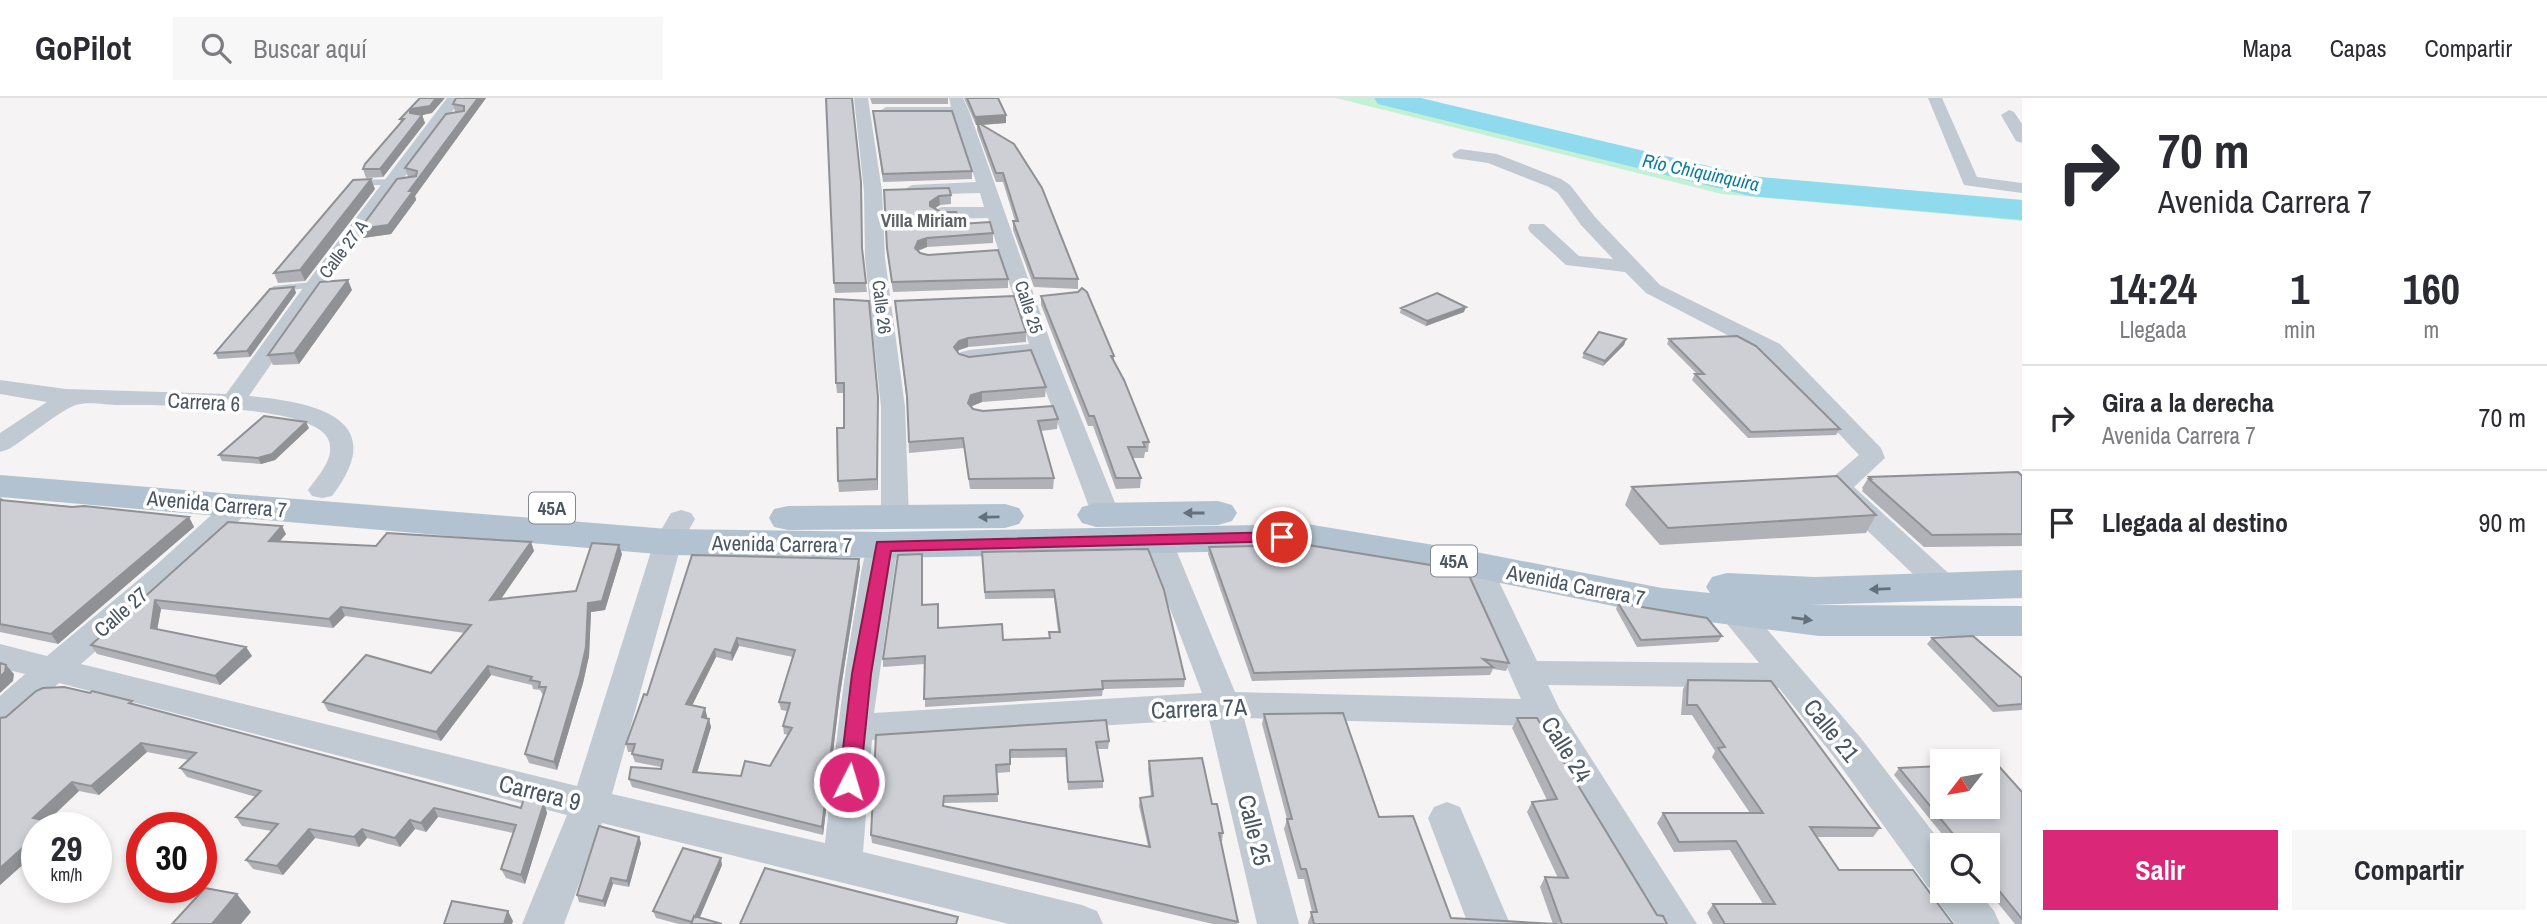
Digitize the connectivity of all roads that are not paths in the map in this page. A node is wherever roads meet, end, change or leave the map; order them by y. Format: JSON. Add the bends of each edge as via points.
{"nodes":[{"id":1,"x":1935,"y":98,"type":"edge"},
{"id":2,"x":959,"y":104,"type":"edge"},
{"id":3,"x":861,"y":105,"type":"edge"},
{"id":4,"x":444,"y":113,"type":"edge"},
{"id":5,"x":2022,"y":117,"type":"edge"},
{"id":6,"x":2022,"y":138,"type":"edge"},
{"id":7,"x":1460,"y":154,"type":"dead end"},
{"id":8,"x":393,"y":182,"type":"junction"},
{"id":9,"x":414,"y":182,"type":"edge"},
{"id":10,"x":352,"y":184,"type":"edge"},
{"id":11,"x":986,"y":187,"type":"junction"},
{"id":12,"x":2022,"y":188,"type":"edge"},
{"id":13,"x":885,"y":191,"type":"junction"},
{"id":14,"x":995,"y":212,"type":"junction"},
{"id":15,"x":941,"y":213,"type":"edge"},
{"id":16,"x":1588,"y":221,"type":"junction"},
{"id":17,"x":1009,"y":250,"type":"junction"},
{"id":18,"x":982,"y":253,"type":"edge"},
{"id":19,"x":1628,"y":266,"type":"junction"},
{"id":20,"x":337,"y":284,"type":"edge"},
{"id":21,"x":316,"y":285,"type":"junction"},
{"id":22,"x":274,"y":289,"type":"edge"},
{"id":23,"x":1038,"y":298,"type":"junction"},
{"id":24,"x":1000,"y":299,"type":"edge"},
{"id":25,"x":855,"y":301,"type":"edge"},
{"id":26,"x":909,"y":301,"type":"edge"},
{"id":27,"x":882,"y":302,"type":"junction"},
{"id":28,"x":1042,"y":349,"type":"junction"},
{"id":29,"x":969,"y":357,"type":"edge"},
{"id":30,"x":0,"y":387,"type":"edge"},
{"id":31,"x":71,"y":397,"type":"junction"},
{"id":32,"x":234,"y":401,"type":"junction"},
{"id":33,"x":1065,"y":405,"type":"junction"},
{"id":34,"x":1038,"y":408,"type":"edge"},
{"id":35,"x":0,"y":444,"type":"edge"},
{"id":36,"x":0,"y":464,"type":"edge"},
{"id":37,"x":0,"y":486,"type":"edge"},
{"id":38,"x":322,"y":490,"type":"junction"},
{"id":39,"x":239,"y":505,"type":"junction"},
{"id":40,"x":1106,"y":515,"type":"junction"},
{"id":41,"x":674,"y":530,"type":"junction"},
{"id":42,"x":889,"y":532,"type":"junction"},
{"id":43,"x":1158,"y":540,"type":"junction"},
{"id":44,"x":1476,"y":565,"type":"junction"},
{"id":45,"x":2022,"y":584,"type":"edge"},
{"id":46,"x":1945,"y":587,"type":"junction"},
{"id":47,"x":1728,"y":599,"type":"junction"},
{"id":48,"x":2022,"y":621,"type":"edge"},
{"id":49,"x":0,"y":656,"type":"edge"},
{"id":50,"x":54,"y":669,"type":"junction"},
{"id":51,"x":1526,"y":673,"type":"junction"},
{"id":52,"x":1788,"y":676,"type":"junction"},
{"id":53,"x":1223,"y":705,"type":"junction"},
{"id":54,"x":1544,"y":713,"type":"junction"},
{"id":55,"x":0,"y":715,"type":"edge"},
{"id":56,"x":854,"y":728,"type":"junction"},
{"id":57,"x":590,"y":805,"type":"junction"},
{"id":58,"x":1447,"y":818,"type":"dead end"},
{"id":59,"x":1930,"y":859,"type":"edge"},
{"id":60,"x":843,"y":864,"type":"junction"},
{"id":61,"x":1963,"y":903,"type":"edge"},
{"id":62,"x":543,"y":924,"type":"edge"},
{"id":63,"x":1082,"y":924,"type":"edge"},
{"id":64,"x":1278,"y":924,"type":"edge"},
{"id":65,"x":1489,"y":924,"type":"edge"},
{"id":66,"x":1676,"y":924,"type":"edge"},
{"id":67,"x":1979,"y":924,"type":"edge"}],
"edges":[{"from":1,"to":12,"type":"street","via":[[1970,181]]},
{"from":2,"to":3,"type":"street"},
{"from":2,"to":11,"type":"street","name":"Calle 25"},
{"from":3,"to":13,"type":"street","name":"Calle 26"},
{"from":4,"to":8,"type":"street","name":"Calle 27 A"},
{"from":5,"to":6,"type":"street","via":[[2009,116]]},
{"from":7,"to":16,"type":"street","via":[[1491,158],[1555,183]]},
{"from":8,"to":9,"type":"lane"},
{"from":8,"to":10,"type":"lane"},
{"from":8,"to":21,"type":"street","name":"Calle 27 A"},
{"from":11,"to":13,"type":"street"},
{"from":11,"to":14,"type":"street","name":"Calle 25"},
{"from":13,"to":27,"type":"street","name":"Calle 26","via":[[875,258]]},
{"from":14,"to":15,"type":"street"},
{"from":14,"to":17,"type":"street","name":"Calle 25"},
{"from":16,"to":19,"type":"street"},
{"from":16,"to":19,"type":"street","via":[[1537,228],[1573,261]]},
{"from":17,"to":18,"type":"street"},
{"from":17,"to":23,"type":"street","name":"Calle 25"},
{"from":19,"to":46,"type":"street","via":[[1659,293],[1772,349],[1872,454],[1840,483],[1840,490]]},
{"from":20,"to":21,"type":"lane"},
{"from":21,"to":22,"type":"lane"},
{"from":21,"to":32,"type":"street","name":"Calle 27 A"},
{"from":23,"to":24,"type":"street"},
{"from":23,"to":28,"type":"street","name":"Calle 25"},
{"from":25,"to":27,"type":"street"},
{"from":26,"to":27,"type":"street"},
{"from":27,"to":42,"type":"street","name":"Calle 26","via":[[892,407]]},
{"from":28,"to":29,"type":"street"},
{"from":28,"to":33,"type":"street","name":"Calle 25"},
{"from":30,"to":31,"type":"street","name":"Carrera 6"},
{"from":31,"to":32,"type":"street","name":"Carrera 6"},
{"from":31,"to":35,"type":"street"},
{"from":32,"to":38,"type":"street","name":"Carrera 6","via":[[312,415],[337,431],[341,458]]},
{"from":33,"to":34,"type":"street"},
{"from":33,"to":40,"type":"street","name":"Calle 25"},
{"from":36,"to":38,"type":"main road","name":"Avenida Carrera 7","number":"45A"},
{"from":37,"to":39,"type":"main road","name":"Avenida Carrera 7","number":"45A"},
{"from":38,"to":41,"type":"main road","name":"Avenida Carrera 7","number":"45A"},
{"from":39,"to":41,"type":"main road","name":"Avenida Carrera 7","number":"45A"},
{"from":39,"to":50,"type":"street","name":"Calle 27"},
{"from":40,"to":42,"type":"main road","name":"Avenida Carrera 7","number":"45A","one_way":true},
{"from":47,"to":40,"type":"main road","name":"Avenida Carrera 7","number":"45A","one_way":true,"via":[[1467,538],[1314,514]]},
{"from":41,"to":42,"type":"main road","name":"Avenida Carrera 7","number":"45A"},
{"from":41,"to":57,"type":"street"},
{"from":42,"to":43,"type":"main road","name":"Avenida Carrera 7","number":"45A"},
{"from":42,"to":56,"type":"street","via":[[873,594]]},
{"from":43,"to":44,"type":"main road","name":"Avenida Carrera 7","number":"45A","via":[[1307,537]]},
{"from":43,"to":53,"type":"street","name":"Calle 25"},
{"from":44,"to":47,"type":"main road","name":"Avenida Carrera 7","number":"45A","via":[[1662,602]]},
{"from":44,"to":51,"type":"street","name":"Calle 24"},
{"from":45,"to":46,"type":"main road","name":"Avenida Carrera 7","number":"45A"},
{"from":46,"to":47,"type":"main road","name":"Avenida Carrera 7","number":"45A","one_way":true},
{"from":47,"to":48,"type":"main road","name":"Avenida Carrera 7","number":"45A","one_way":true,"via":[[1819,621]]},
{"from":47,"to":52,"type":"street","name":"Calle 21"},
{"from":49,"to":50,"type":"street","name":"Carrera 9"},
{"from":50,"to":55,"type":"street","name":"Calle 27"},
{"from":50,"to":57,"type":"street","name":"Carrera 9"},
{"from":51,"to":52,"type":"street"},
{"from":51,"to":54,"type":"street","name":"Calle 24"},
{"from":52,"to":59,"type":"street","name":"Calle 21"},
{"from":53,"to":54,"type":"street","name":"Carrera 7A"},
{"from":53,"to":56,"type":"street","name":"Carrera 7A"},
{"from":53,"to":64,"type":"street","name":"Calle 25"},
{"from":54,"to":66,"type":"street","name":"Calle 24"},
{"from":56,"to":60,"type":"street"},
{"from":57,"to":60,"type":"street","name":"Carrera 9"},
{"from":57,"to":62,"type":"street"},
{"from":58,"to":65,"type":"street"},
{"from":60,"to":63,"type":"street","name":"Carrera 9"},
{"from":61,"to":67,"type":"street"}]}
